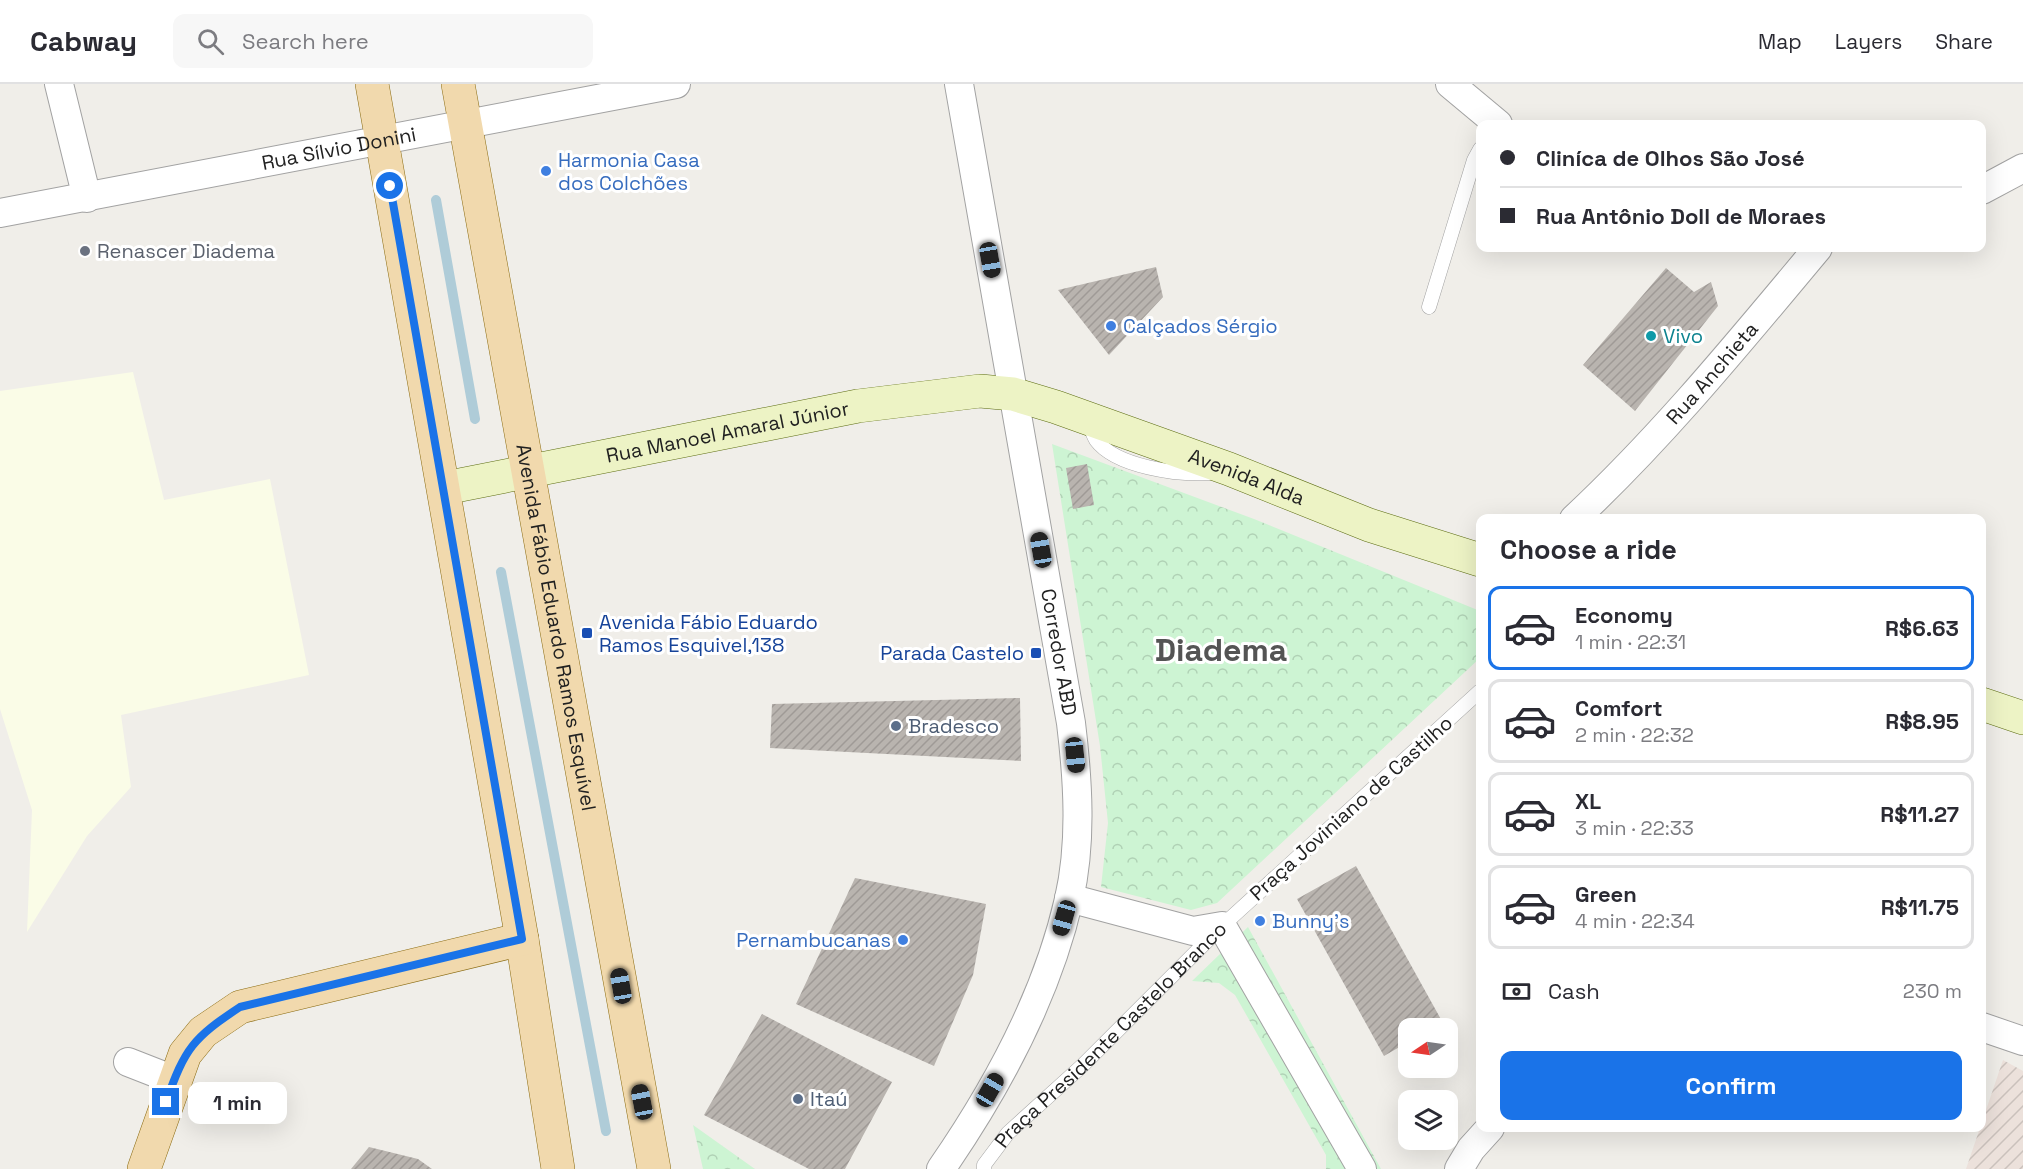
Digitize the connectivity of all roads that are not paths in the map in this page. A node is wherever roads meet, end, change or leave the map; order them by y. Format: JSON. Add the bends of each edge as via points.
{"nodes":[{"id":1,"x":59,"y":84,"type":"edge"},
{"id":2,"x":372,"y":84,"type":"edge"},
{"id":3,"x":458,"y":84,"type":"edge"},
{"id":4,"x":676,"y":84,"type":"edge"},
{"id":5,"x":959,"y":84,"type":"edge"},
{"id":6,"x":1450,"y":84,"type":"edge"},
{"id":7,"x":594,"y":92,"type":"edge"},
{"id":8,"x":1491,"y":120,"type":"edge"},
{"id":9,"x":467,"y":124,"type":"junction"},
{"id":10,"x":382,"y":139,"type":"junction"},
{"id":11,"x":1476,"y":156,"type":"edge"},
{"id":12,"x":2023,"y":168,"type":"edge"},
{"id":13,"x":1986,"y":188,"type":"edge"},
{"id":14,"x":87,"y":198,"type":"junction"},
{"id":15,"x":0,"y":213,"type":"edge"},
{"id":16,"x":1815,"y":252,"type":"edge"},
{"id":17,"x":1429,"y":307,"type":"dead end"},
{"id":18,"x":1013,"y":394,"type":"junction"},
{"id":19,"x":529,"y":471,"type":"junction"},
{"id":20,"x":445,"y":488,"type":"junction"},
{"id":21,"x":1596,"y":506,"type":"edge"},
{"id":22,"x":1582,"y":514,"type":"edge"},
{"id":23,"x":1476,"y":559,"type":"edge"},
{"id":24,"x":1476,"y":695,"type":"edge"},
{"id":25,"x":1986,"y":705,"type":"edge"},
{"id":26,"x":2023,"y":718,"type":"edge"},
{"id":27,"x":1069,"y":898,"type":"junction"},
{"id":28,"x":1222,"y":926,"type":"junction"},
{"id":29,"x":522,"y":939,"type":"junction"},
{"id":30,"x":1986,"y":1028,"type":"edge"},
{"id":31,"x":2023,"y":1041,"type":"edge"},
{"id":32,"x":128,"y":1062,"type":"dead end"},
{"id":33,"x":174,"y":1080,"type":"junction"},
{"id":34,"x":1486,"y":1132,"type":"edge"},
{"id":35,"x":553,"y":1164,"type":"edge"},
{"id":36,"x":144,"y":1169,"type":"edge"},
{"id":37,"x":654,"y":1169,"type":"edge"},
{"id":38,"x":941,"y":1169,"type":"edge"},
{"id":39,"x":984,"y":1169,"type":"edge"},
{"id":40,"x":1362,"y":1169,"type":"edge"},
{"id":41,"x":1459,"y":1169,"type":"edge"}],
"edges":[{"from":1,"to":14,"type":"street"},
{"from":2,"to":10,"type":"main road"},
{"from":3,"to":9,"type":"main road","name":"Avenida Fábio Eduardo Ramos Esquível"},
{"from":4,"to":7,"type":"street","name":"Rua Sílvio Donini"},
{"from":5,"to":18,"type":"street","name":"Corredor ABD"},
{"from":6,"to":8,"type":"street"},
{"from":7,"to":9,"type":"street","name":"Rua Sílvio Donini"},
{"from":9,"to":10,"type":"street","name":"Rua Sílvio Donini"},
{"from":9,"to":19,"type":"main road","name":"Avenida Fábio Eduardo Ramos Esquível"},
{"from":10,"to":14,"type":"street","name":"Rua Sílvio Donini"},
{"from":10,"to":20,"type":"main road"},
{"from":11,"to":17,"type":"lane"},
{"from":12,"to":13,"type":"street"},
{"from":14,"to":15,"type":"street","name":"Rua Sílvio Donini"},
{"from":16,"to":21,"type":"street","name":"Rua Anchieta"},
{"from":18,"to":19,"type":"main road","name":"Rua Manoel Amaral Júnior","via":[[970,392],[858,406]]},
{"from":18,"to":23,"type":"main road","name":"Avenida Alda","via":[[1229,468],[1370,525]]},
{"from":18,"to":27,"type":"street","name":"Corredor ABD","via":[[1076,762],[1077,816]]},
{"from":19,"to":20,"type":"main road","name":"Rua Manoel Amaral Júnior"},
{"from":19,"to":37,"type":"main road","name":"Avenida Fábio Eduardo Ramos Esquível"},
{"from":20,"to":29,"type":"main road"},
{"from":21,"to":22,"type":"street","name":"Rua Anchieta"},
{"from":24,"to":28,"type":"lane","name":"Praça Joviniano de Castilho"},
{"from":25,"to":26,"type":"main road"},
{"from":27,"to":28,"type":"street","via":[[1194,931]]},
{"from":27,"to":38,"type":"street","name":"Corredor ABD","via":[[1052,956],[1000,1074]]},
{"from":28,"to":39,"type":"lane","name":"Praça Presidente Castelo Branco","via":[[1091,1057],[1008,1133]]},
{"from":28,"to":40,"type":"street","name":"Praça Presidente Castelo Branco"},
{"from":29,"to":33,"type":"main road","via":[[240,1007],[203,1032],[185,1054]]},
{"from":29,"to":35,"type":"main road"},
{"from":30,"to":31,"type":"street"},
{"from":32,"to":33,"type":"street"},
{"from":33,"to":36,"type":"main road"},
{"from":34,"to":41,"type":"street"}]}
